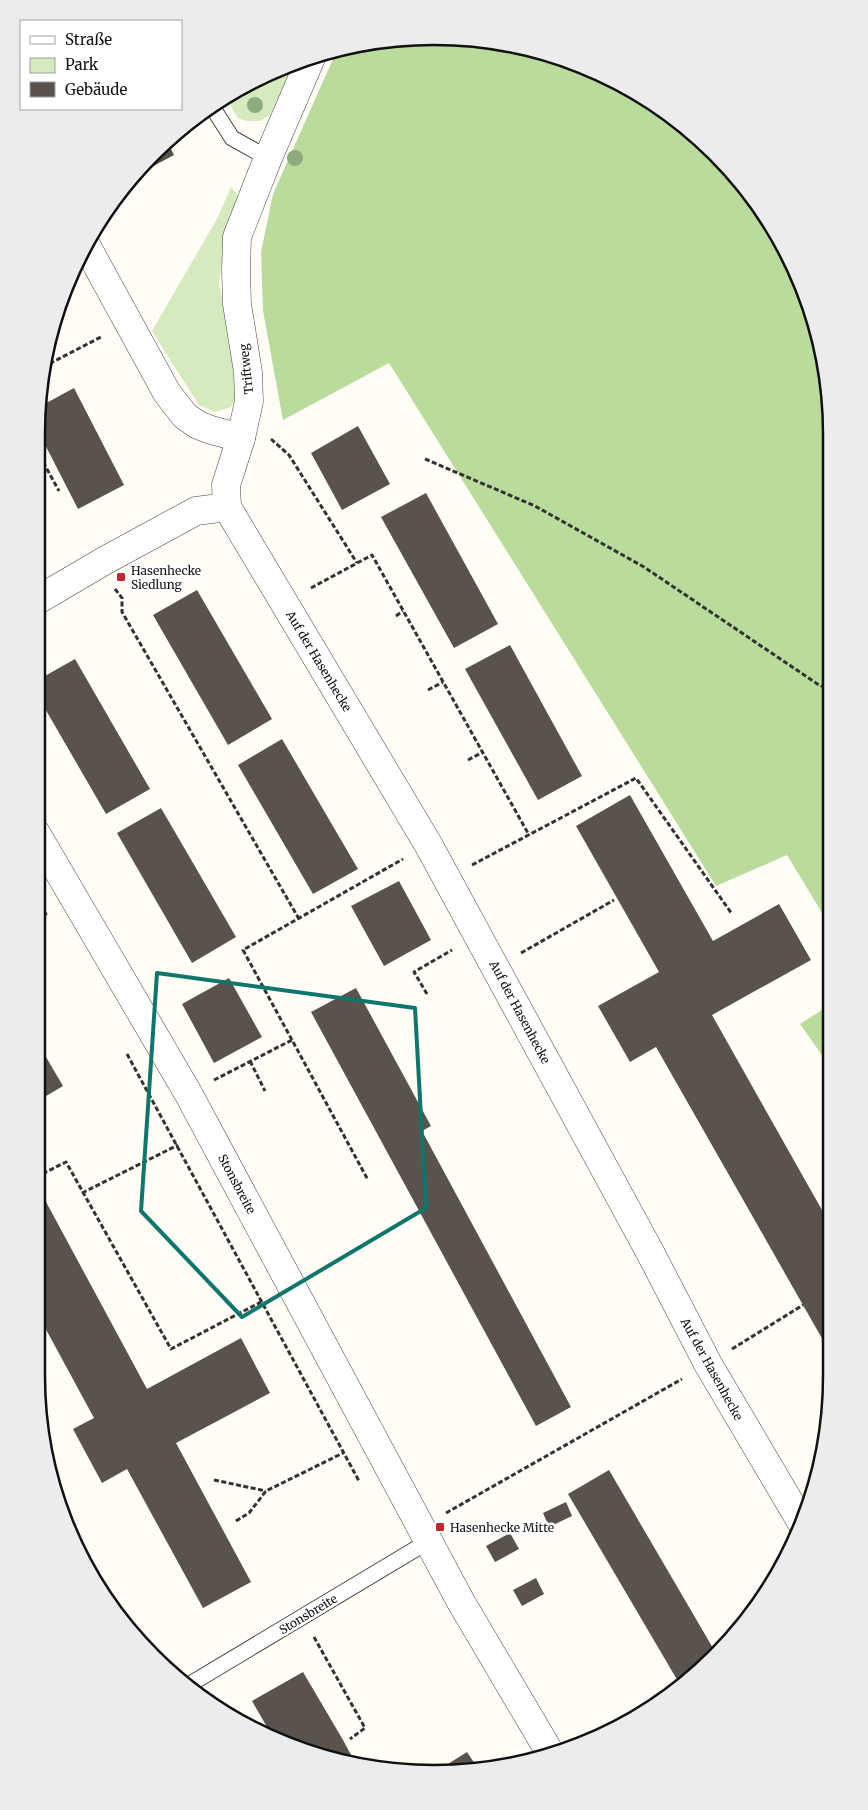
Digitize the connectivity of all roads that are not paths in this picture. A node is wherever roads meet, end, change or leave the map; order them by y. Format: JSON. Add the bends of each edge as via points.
{"nodes":[{"id":1,"x":307,"y":67,"type":"edge"},
{"id":2,"x":216,"y":112,"type":"edge"},
{"id":3,"x":268,"y":158,"type":"junction"},
{"id":4,"x":90,"y":252,"type":"edge"},
{"id":5,"x":241,"y":438,"type":"junction"},
{"id":6,"x":227,"y":507,"type":"junction"},
{"id":7,"x":45,"y":596,"type":"edge"},
{"id":8,"x":45,"y":848,"type":"edge"},
{"id":9,"x":797,"y":1516,"type":"edge"},
{"id":10,"x":425,"y":1534,"type":"junction"},
{"id":11,"x":194,"y":1682,"type":"edge"},
{"id":12,"x":547,"y":1748,"type":"edge"}],
"edges":[{"from":1,"to":3,"type":"street","name":"Triftweg"},
{"from":2,"to":3,"type":"lane","via":[[232,138]]},
{"from":3,"to":5,"type":"street","name":"Triftweg","via":[[237,237],[237,304],[248,372],[249,401]]},
{"from":4,"to":5,"type":"street","via":[[167,393],[185,416],[198,425]]},
{"from":5,"to":6,"type":"street","name":"Triftweg","via":[[226,486]]},
{"from":6,"to":7,"type":"street","via":[[196,510]]},
{"from":6,"to":9,"type":"street","name":"Auf der Hasenhecke","via":[[428,844],[708,1364]]},
{"from":8,"to":10,"type":"street","name":"Stonsbreite","via":[[208,1129]]},
{"from":10,"to":11,"type":"lane","name":"Stonsbreite","via":[[302,1617]]},
{"from":10,"to":12,"type":"street","name":"Stonsbreite"}]}
